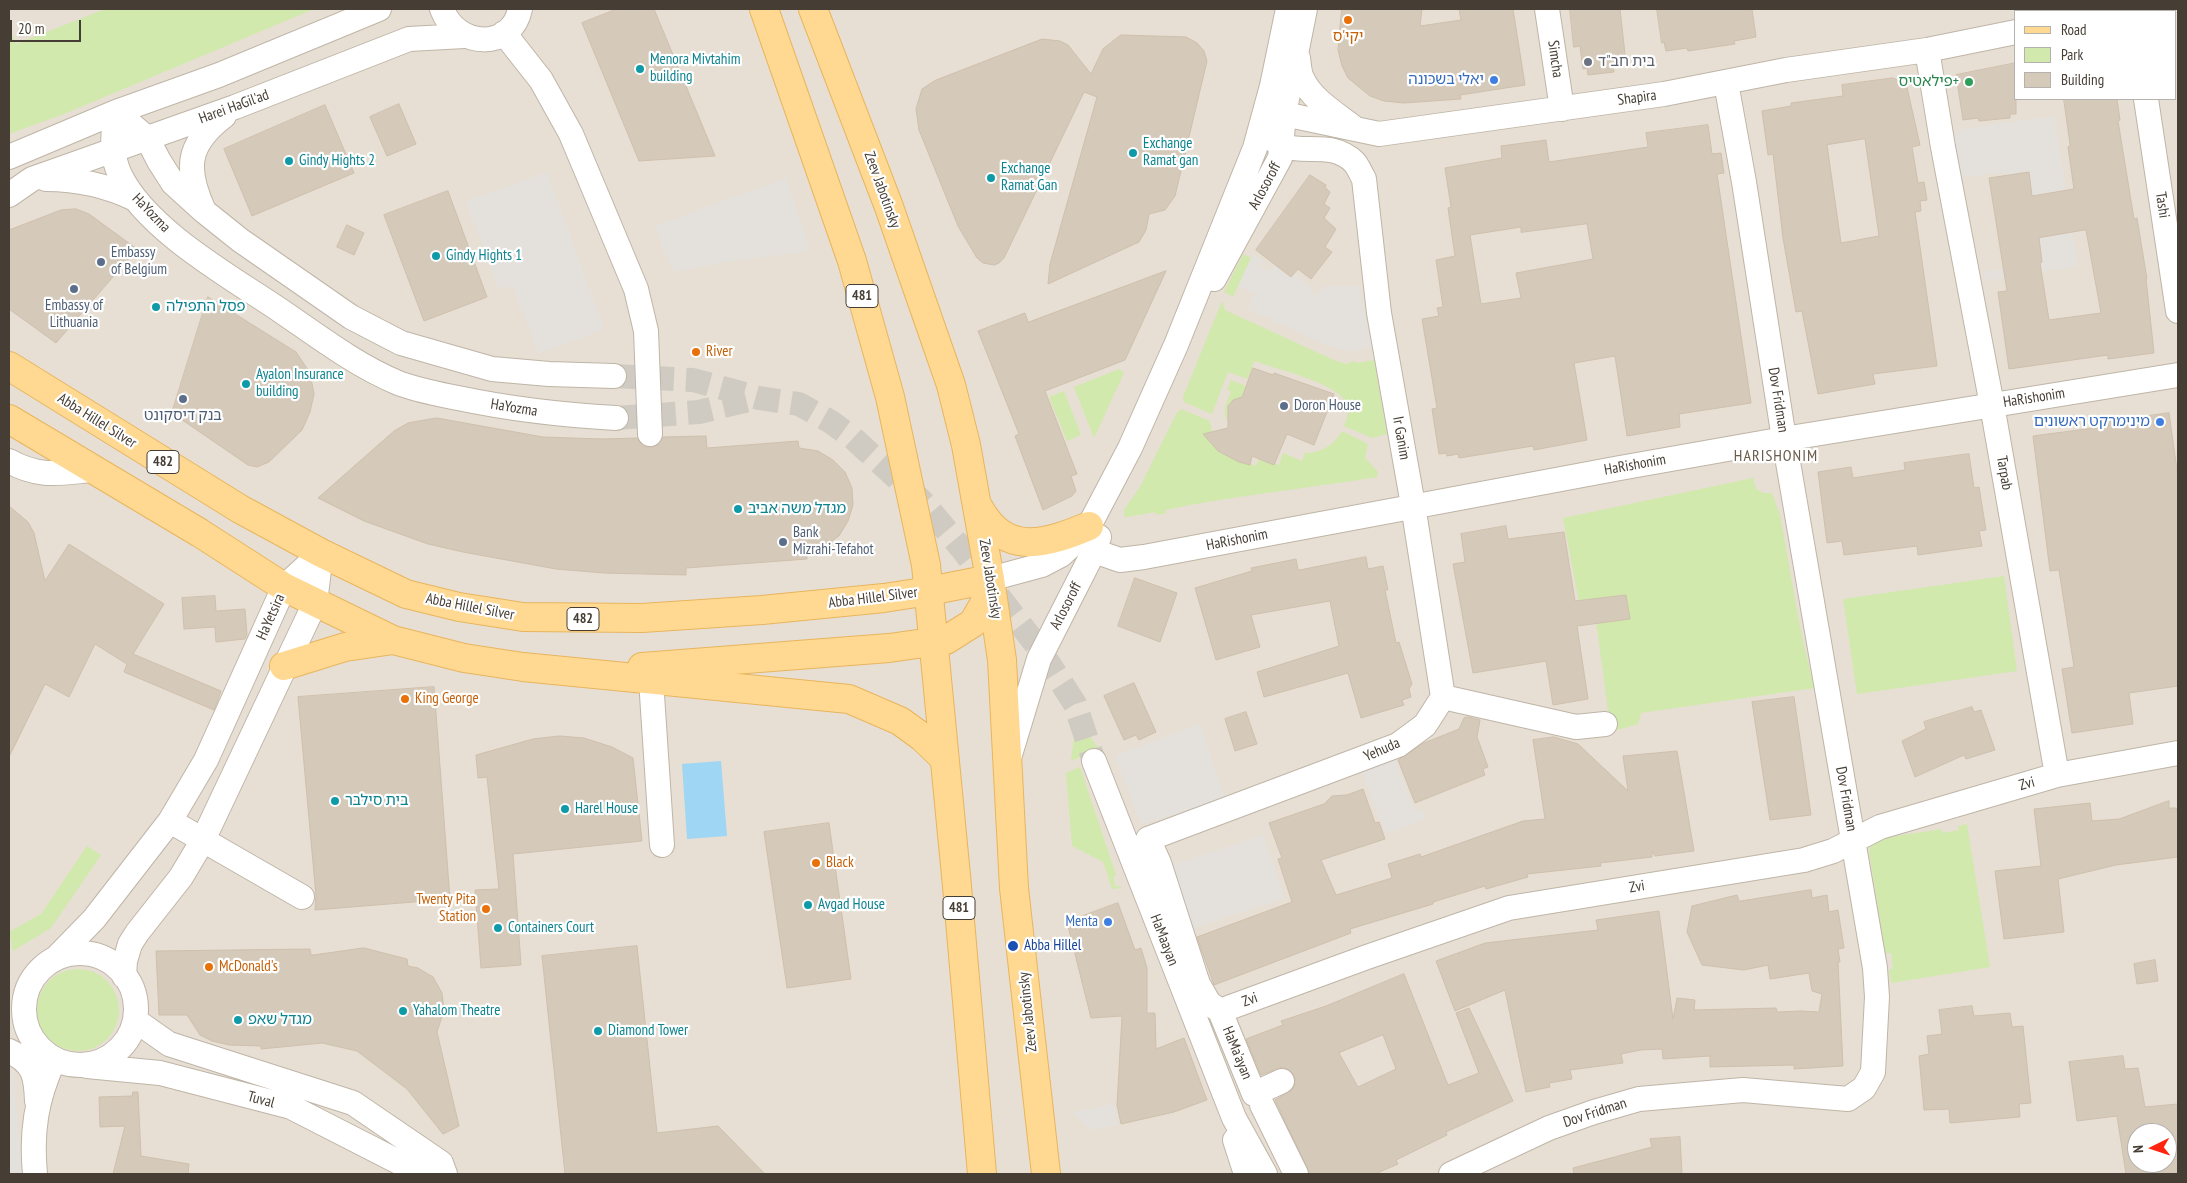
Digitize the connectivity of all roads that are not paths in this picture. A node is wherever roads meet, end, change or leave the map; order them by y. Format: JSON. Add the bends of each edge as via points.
{"nodes":[{"id":1,"x":379,"y":9,"type":"edge"},
{"id":2,"x":442,"y":9,"type":"edge"},
{"id":3,"x":520,"y":9,"type":"edge"},
{"id":4,"x":764,"y":9,"type":"edge"},
{"id":5,"x":813,"y":9,"type":"edge"},
{"id":6,"x":1288,"y":9,"type":"edge"},
{"id":7,"x":1306,"y":9,"type":"edge"},
{"id":8,"x":1547,"y":9,"type":"edge"},
{"id":9,"x":2014,"y":32,"type":"edge"},
{"id":10,"x":504,"y":33,"type":"junction"},
{"id":11,"x":464,"y":36,"type":"junction"},
{"id":12,"x":1927,"y":50,"type":"junction"},
{"id":13,"x":1298,"y":54,"type":"junction"},
{"id":14,"x":1726,"y":83,"type":"junction"},
{"id":15,"x":2146,"y":100,"type":"edge"},
{"id":16,"x":235,"y":107,"type":"junction"},
{"id":17,"x":1562,"y":109,"type":"junction"},
{"id":18,"x":116,"y":112,"type":"junction"},
{"id":19,"x":1284,"y":114,"type":"junction"},
{"id":20,"x":1262,"y":128,"type":"junction"},
{"id":21,"x":1369,"y":132,"type":"junction"},
{"id":22,"x":147,"y":138,"type":"junction"},
{"id":23,"x":1282,"y":146,"type":"junction"},
{"id":24,"x":112,"y":150,"type":"junction"},
{"id":25,"x":9,"y":156,"type":"edge"},
{"id":26,"x":32,"y":179,"type":"junction"},
{"id":27,"x":1364,"y":179,"type":"junction"},
{"id":28,"x":9,"y":195,"type":"edge"},
{"id":29,"x":135,"y":199,"type":"junction"},
{"id":30,"x":205,"y":212,"type":"junction"},
{"id":31,"x":2178,"y":311,"type":"edge"},
{"id":32,"x":1176,"y":345,"type":"junction"},
{"id":33,"x":9,"y":366,"type":"edge"},
{"id":34,"x":2178,"y":375,"type":"edge"},
{"id":35,"x":614,"y":376,"type":"tunnel mouth"},
{"id":36,"x":1992,"y":405,"type":"junction"},
{"id":37,"x":616,"y":418,"type":"tunnel mouth"},
{"id":38,"x":9,"y":419,"type":"edge"},
{"id":39,"x":650,"y":434,"type":"dead end"},
{"id":40,"x":1784,"y":439,"type":"junction"},
{"id":41,"x":9,"y":461,"type":"edge"},
{"id":42,"x":92,"y":470,"type":"junction"},
{"id":43,"x":977,"y":504,"type":"junction"},
{"id":44,"x":1413,"y":505,"type":"junction"},
{"id":45,"x":1091,"y":539,"type":"junction"},
{"id":46,"x":321,"y":553,"type":"junction"},
{"id":47,"x":990,"y":579,"type":"junction"},
{"id":48,"x":284,"y":587,"type":"junction"},
{"id":49,"x":929,"y":591,"type":"junction"},
{"id":50,"x":315,"y":603,"type":"junction"},
{"id":51,"x":393,"y":640,"type":"junction"},
{"id":52,"x":934,"y":642,"type":"junction"},
{"id":53,"x":284,"y":666,"type":"junction"},
{"id":54,"x":593,"y":674,"type":"junction"},
{"id":55,"x":651,"y":680,"type":"junction"},
{"id":56,"x":1444,"y":697,"type":"junction"},
{"id":57,"x":1605,"y":724,"type":"dead end"},
{"id":58,"x":2178,"y":753,"type":"edge"},
{"id":59,"x":944,"y":758,"type":"junction"},
{"id":60,"x":1094,"y":761,"type":"tunnel mouth"},
{"id":61,"x":1006,"y":766,"type":"junction"},
{"id":62,"x":2057,"y":776,"type":"junction"},
{"id":63,"x":170,"y":822,"type":"junction"},
{"id":64,"x":1148,"y":839,"type":"joint"},
{"id":65,"x":203,"y":840,"type":"junction"},
{"id":66,"x":1854,"y":841,"type":"junction"},
{"id":67,"x":662,"y":845,"type":"dead end"},
{"id":68,"x":302,"y":896,"type":"dead end"},
{"id":69,"x":56,"y":958,"type":"junction"},
{"id":70,"x":124,"y":976,"type":"junction"},
{"id":71,"x":33,"y":978,"type":"junction"},
{"id":72,"x":9,"y":986,"type":"edge"},
{"id":73,"x":1220,"y":1011,"type":"junction"},
{"id":74,"x":135,"y":1020,"type":"junction"},
{"id":75,"x":20,"y":1038,"type":"edge"},
{"id":76,"x":9,"y":1051,"type":"edge"},
{"id":77,"x":54,"y":1060,"type":"junction"},
{"id":78,"x":87,"y":1066,"type":"junction"},
{"id":79,"x":1282,"y":1081,"type":"dead end"},
{"id":80,"x":38,"y":1103,"type":"junction"},
{"id":81,"x":1262,"y":1105,"type":"dead end"},
{"id":82,"x":1234,"y":1118,"type":"junction"},
{"id":83,"x":34,"y":1174,"type":"edge"},
{"id":84,"x":422,"y":1174,"type":"edge"},
{"id":85,"x":445,"y":1174,"type":"edge"},
{"id":86,"x":982,"y":1174,"type":"edge"},
{"id":87,"x":1046,"y":1174,"type":"edge"},
{"id":88,"x":1246,"y":1174,"type":"edge"},
{"id":89,"x":1265,"y":1174,"type":"edge"},
{"id":90,"x":1296,"y":1174,"type":"edge"},
{"id":91,"x":1451,"y":1174,"type":"edge"}],
"edges":[{"from":1,"to":18,"type":"street","via":[[219,75]]},
{"from":2,"to":11,"type":"street","via":[[454,29]]},
{"from":3,"to":10,"type":"street"},
{"from":4,"to":49,"type":"main road","number":"481","via":[[852,261],[890,397]]},
{"from":5,"to":43,"type":"main road","name":"Zeev Jabotinsky","via":[[889,208],[951,385]]},
{"from":6,"to":20,"type":"street","name":"Arlosoroff"},
{"from":7,"to":13,"type":"street","name":"Arlosoroff"},
{"from":8,"to":17,"type":"street","name":"Simcha"},
{"from":9,"to":12,"type":"street","name":"Shapira"},
{"from":10,"to":11,"type":"street","name":"Harei HaGil'ad","via":[[484,40]]},
{"from":10,"to":39,"type":"street","via":[[541,80],[571,134],[636,289],[646,330]]},
{"from":11,"to":16,"type":"street","name":"Harei HaGil'ad","via":[[409,39]]},
{"from":12,"to":14,"type":"street","name":"Shapira","via":[[1786,70]]},
{"from":12,"to":36,"type":"street","name":"Tarpab","via":[[1957,229]]},
{"from":13,"to":19,"type":"street","name":"Arlosoroff"},
{"from":13,"to":21,"type":"street","via":[[1301,76],[1307,88],[1327,107]]},
{"from":14,"to":17,"type":"street","name":"Shapira"},
{"from":14,"to":40,"type":"street","name":"Dov Fridman"},
{"from":15,"to":31,"type":"street","name":"Tashi"},
{"from":16,"to":22,"type":"street","name":"Harei HaGil'ad"},
{"from":16,"to":30,"type":"street","via":[[206,130],[195,148],[192,163],[194,182]]},
{"from":17,"to":21,"type":"street","name":"Shapira"},
{"from":18,"to":22,"type":"street"},
{"from":18,"to":24,"type":"street","name":"HaYozma"},
{"from":18,"to":25,"type":"street"},
{"from":19,"to":20,"type":"street"},
{"from":19,"to":21,"type":"street","name":"Shapira"},
{"from":19,"to":23,"type":"street","name":"Arlosoroff"},
{"from":20,"to":23,"type":"street"},
{"from":20,"to":32,"type":"street","name":"Arlosoroff"},
{"from":21,"to":27,"type":"street","name":"Ir Ganim","via":[[1361,155]]},
{"from":22,"to":24,"type":"street","name":"Harei HaGil'ad"},
{"from":22,"to":30,"type":"street","via":[[173,183]]},
{"from":23,"to":27,"type":"street","name":"Ir Ganim","via":[[1325,148],[1343,155],[1355,162]]},
{"from":23,"to":32,"type":"street","name":"Arlosoroff","via":[[1280,158],[1242,232]]},
{"from":24,"to":26,"type":"street","name":"Harei HaGil'ad"},
{"from":24,"to":29,"type":"street","name":"HaYozma","via":[[120,175]]},
{"from":26,"to":28,"type":"street","name":"Harei HaGil'ad"},
{"from":26,"to":29,"type":"street","via":[[89,182],[113,188]]},
{"from":27,"to":44,"type":"street","name":"Ir Ganim","via":[[1379,313]]},
{"from":29,"to":37,"type":"street","name":"HaYozma","via":[[166,230],[204,258],[367,368],[397,383],[433,393],[544,413]]},
{"from":30,"to":35,"type":"street","via":[[351,317],[400,343],[492,369]]},
{"from":32,"to":45,"type":"street","name":"Arlosoroff"},
{"from":33,"to":46,"type":"main road","name":"Abba Hillel Silver","number":"482","via":[[240,510]]},
{"from":34,"to":36,"type":"street","name":"HaRishonim"},
{"from":36,"to":40,"type":"street","name":"HaRishonim"},
{"from":36,"to":62,"type":"street","name":"Tarpab"},
{"from":38,"to":42,"type":"main road"},
{"from":40,"to":44,"type":"street","name":"HaRishonim"},
{"from":40,"to":66,"type":"street","name":"Dov Fridman"},
{"from":41,"to":42,"type":"street","via":[[45,474]]},
{"from":42,"to":48,"type":"main road"},
{"from":43,"to":45,"type":"main road","via":[[995,530],[1014,540]]},
{"from":43,"to":47,"type":"main road","name":"Zeev Jabotinsky"},
{"from":44,"to":45,"type":"street","name":"HaRishonim","via":[[1120,560]]},
{"from":44,"to":56,"type":"street","name":"Ir Ganim"},
{"from":45,"to":47,"type":"street","name":"Arlosoroff","via":[[1076,542],[1042,565]]},
{"from":45,"to":61,"type":"street","name":"Arlosoroff","via":[[1039,659]]},
{"from":46,"to":48,"type":"street","name":"HaYetsira"},
{"from":46,"to":49,"type":"main road","name":"Abba Hillel Silver","number":"482","via":[[406,594],[523,618],[616,618],[762,610]]},
{"from":46,"to":50,"type":"street"},
{"from":47,"to":49,"type":"main road","name":"Abba Hillel Silver","number":"482"},
{"from":47,"to":52,"type":"main road","via":[[984,604],[973,624],[946,640]]},
{"from":47,"to":61,"type":"main road","name":"Zeev Jabotinsky","via":[[1002,660]]},
{"from":48,"to":50,"type":"main road"},
{"from":48,"to":63,"type":"street","name":"HaYetsira","via":[[206,760]]},
{"from":49,"to":52,"type":"main road","number":"481"},
{"from":50,"to":51,"type":"main road"},
{"from":50,"to":53,"type":"street"},
{"from":51,"to":53,"type":"main road","via":[[345,647]]},
{"from":51,"to":54,"type":"main road","via":[[464,658]]},
{"from":52,"to":54,"type":"main road","via":[[650,666]]},
{"from":52,"to":59,"type":"main road","number":"481"},
{"from":53,"to":65,"type":"street"},
{"from":54,"to":55,"type":"main road"},
{"from":55,"to":59,"type":"main road","via":[[849,699],[900,721]]},
{"from":55,"to":67,"type":"street"},
{"from":56,"to":57,"type":"street","via":[[1576,727]]},
{"from":56,"to":64,"type":"street","name":"Yehuda","via":[[1425,725],[1398,745]]},
{"from":58,"to":62,"type":"street"},
{"from":59,"to":86,"type":"main road","number":"481"},
{"from":60,"to":82,"type":"street","name":"HaMaayan"},
{"from":61,"to":87,"type":"main road","name":"Zeev Jabotinsky","via":[[1014,888]]},
{"from":62,"to":66,"type":"street","name":"Zvi","via":[[1880,827]]},
{"from":63,"to":65,"type":"street"},
{"from":63,"to":69,"type":"street","name":"HaYetsira","via":[[94,919]]},
{"from":64,"to":73,"type":"street","name":"HaMaayan","via":[[1159,863],[1198,984],[1209,1003]]},
{"from":65,"to":68,"type":"street"},
{"from":65,"to":70,"type":"street","via":[[181,877],[130,944]]},
{"from":66,"to":73,"type":"street","name":"Zvi","via":[[1804,860],[1509,908]]},
{"from":66,"to":91,"type":"street","name":"Dov Fridman","via":[[1876,984],[1873,1072],[1864,1088],[1848,1099],[1743,1090],[1639,1100],[1549,1128]]},
{"from":69,"to":70,"type":"street","via":[[88,954],[104,958]]},
{"from":69,"to":71,"type":"street"},
{"from":70,"to":74,"type":"street","via":[[135,1002]]},
{"from":71,"to":72,"type":"street"},
{"from":71,"to":75,"type":"street","via":[[26,991],[25,1023]]},
{"from":73,"to":79,"type":"street","name":"HaMa'ayan","via":[[1254,1094]]},
{"from":74,"to":78,"type":"street","via":[[118,1051],[104,1061]]},
{"from":74,"to":85,"type":"street","name":"Tuval","via":[[169,1044],[353,1103],[440,1162]]},
{"from":75,"to":77,"type":"street"},
{"from":76,"to":80,"type":"street","via":[[22,1057],[32,1069]]},
{"from":77,"to":78,"type":"street"},
{"from":77,"to":80,"type":"street"},
{"from":78,"to":84,"type":"street","name":"Tuval","via":[[160,1073],[291,1107]]},
{"from":80,"to":83,"type":"street","via":[[33,1140]]},
{"from":81,"to":90,"type":"street"},
{"from":82,"to":88,"type":"street","name":"HaMaayan","via":[[1235,1140]]},
{"from":82,"to":89,"type":"street","name":"HaMaayan"}]}
